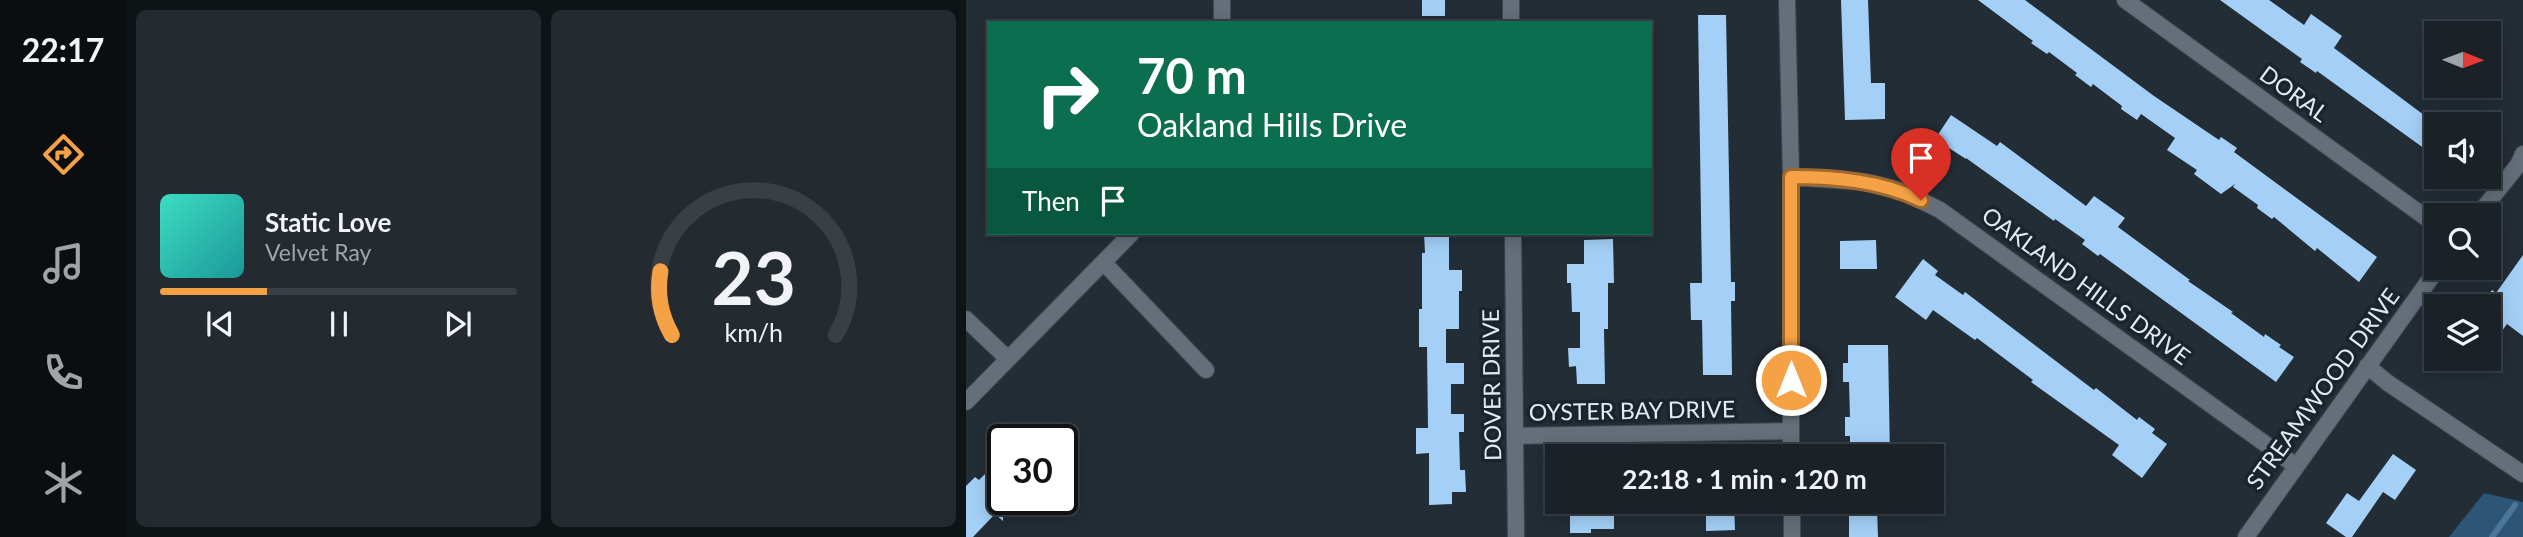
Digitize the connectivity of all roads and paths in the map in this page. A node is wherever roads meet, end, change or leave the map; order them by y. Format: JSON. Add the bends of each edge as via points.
{"nodes":[{"id":1,"x":1222,"y":0,"type":"edge"},
{"id":2,"x":1511,"y":0,"type":"edge"},
{"id":3,"x":1787,"y":0,"type":"edge"},
{"id":4,"x":2125,"y":0,"type":"edge"},
{"id":5,"x":1222,"y":21,"type":"edge"},
{"id":6,"x":1511,"y":21,"type":"edge"},
{"id":7,"x":2523,"y":154,"type":"edge"},
{"id":8,"x":1791,"y":177,"type":"junction"},
{"id":9,"x":2488,"y":203,"type":"edge"},
{"id":10,"x":2424,"y":216,"type":"edge"},
{"id":11,"x":1130,"y":235,"type":"edge"},
{"id":12,"x":1513,"y":235,"type":"edge"},
{"id":13,"x":1104,"y":263,"type":"junction"},
{"id":14,"x":2429,"y":280,"type":"edge"},
{"id":15,"x":966,"y":319,"type":"edge"},
{"id":16,"x":1008,"y":359,"type":"junction"},
{"id":17,"x":2367,"y":366,"type":"junction"},
{"id":18,"x":1206,"y":370,"type":"dead end"},
{"id":19,"x":966,"y":402,"type":"edge"},
{"id":20,"x":1790,"y":431,"type":"junction"},
{"id":21,"x":1516,"y":436,"type":"junction"},
{"id":22,"x":1790,"y":444,"type":"edge"},
{"id":23,"x":2296,"y":466,"type":"junction"},
{"id":24,"x":2523,"y":474,"type":"edge"},
{"id":25,"x":1792,"y":514,"type":"edge"},
{"id":26,"x":1516,"y":537,"type":"edge"},
{"id":27,"x":1792,"y":537,"type":"edge"},
{"id":28,"x":2246,"y":537,"type":"edge"}],
"edges":[{"from":1,"to":5,"type":"street"},
{"from":2,"to":6,"type":"street"},
{"from":3,"to":8,"type":"street"},
{"from":4,"to":10,"type":"street","name":"DORAL"},
{"from":7,"to":9,"type":"street"},
{"from":8,"to":20,"type":"street"},
{"from":8,"to":23,"type":"street","name":"OAKLAND HILLS DRIVE","via":[[1866,182],[1902,191],[1940,210]]},
{"from":11,"to":13,"type":"street"},
{"from":12,"to":21,"type":"street","name":"DOVER DRIVE"},
{"from":13,"to":16,"type":"street"},
{"from":13,"to":18,"type":"street"},
{"from":14,"to":17,"type":"street","name":"STREAMWOOD DRIVE"},
{"from":15,"to":16,"type":"street"},
{"from":16,"to":19,"type":"street"},
{"from":17,"to":23,"type":"street","name":"STREAMWOOD DRIVE"},
{"from":17,"to":24,"type":"street"},
{"from":20,"to":21,"type":"street","name":"OYSTER BAY DRIVE"},
{"from":20,"to":22,"type":"street"},
{"from":21,"to":26,"type":"street","name":"DOVER DRIVE"},
{"from":23,"to":28,"type":"street","name":"STREAMWOOD DRIVE"},
{"from":25,"to":27,"type":"street"}]}
